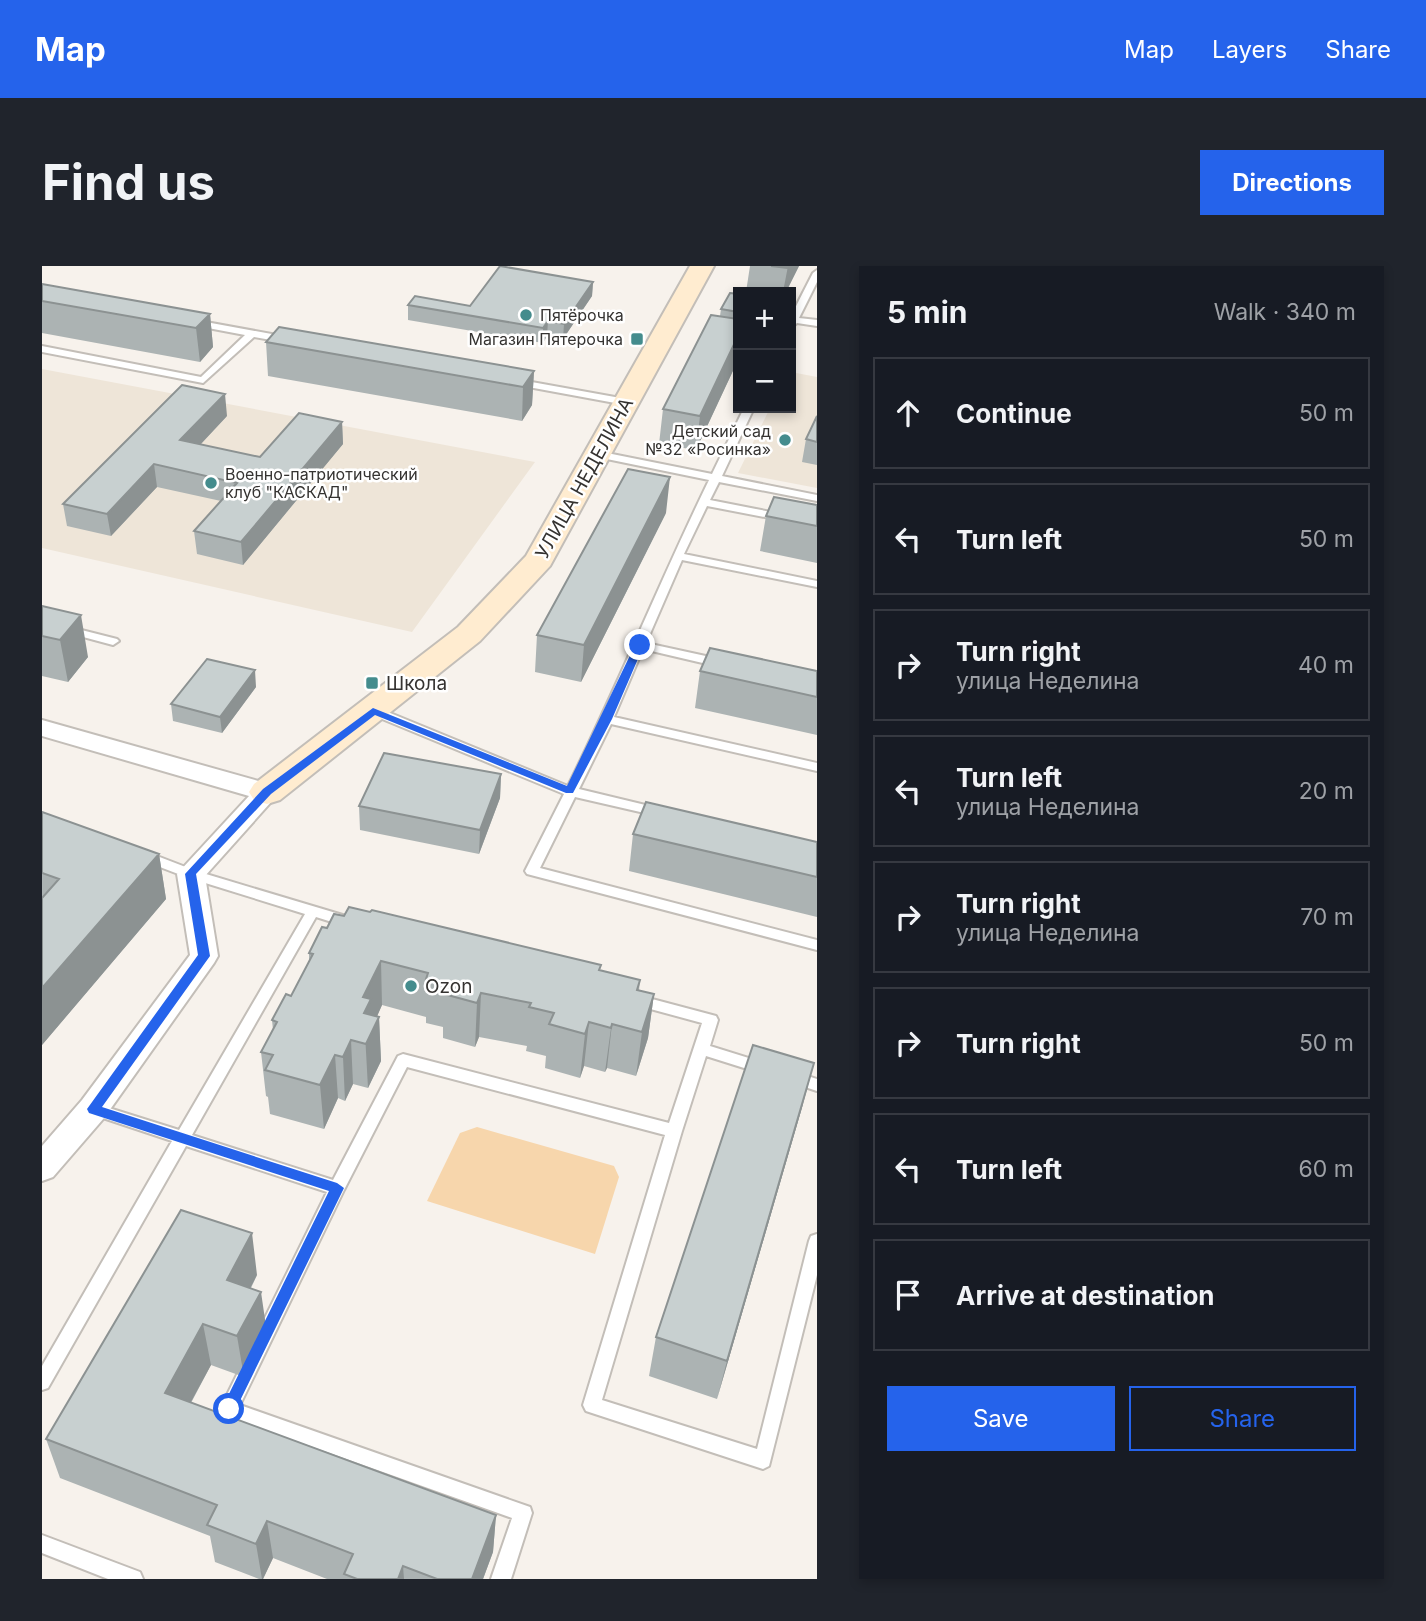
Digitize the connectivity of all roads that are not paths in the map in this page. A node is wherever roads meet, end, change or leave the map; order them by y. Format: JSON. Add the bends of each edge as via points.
{"nodes":[{"id":1,"x":702,"y":266,"type":"edge"},
{"id":2,"x":817,"y":273,"type":"edge"},
{"id":3,"x":796,"y":315,"type":"edge"},
{"id":4,"x":185,"y":321,"type":"edge"},
{"id":5,"x":796,"y":323,"type":"edge"},
{"id":6,"x":817,"y":323,"type":"edge"},
{"id":7,"x":251,"y":334,"type":"junction"},
{"id":8,"x":305,"y":344,"type":"edge"},
{"id":9,"x":42,"y":349,"type":"edge"},
{"id":10,"x":509,"y":380,"type":"edge"},
{"id":11,"x":626,"y":402,"type":"junction"},
{"id":12,"x":747,"y":413,"type":"edge"},
{"id":13,"x":597,"y":454,"type":"junction"},
{"id":14,"x":715,"y":478,"type":"junction"},
{"id":15,"x":817,"y":498,"type":"edge"},
{"id":16,"x":704,"y":502,"type":"junction"},
{"id":17,"x":817,"y":524,"type":"edge"},
{"id":18,"x":678,"y":556,"type":"junction"},
{"id":19,"x":817,"y":584,"type":"edge"},
{"id":20,"x":42,"y":624,"type":"edge"},
{"id":21,"x":113,"y":640,"type":"dead end"},
{"id":22,"x":640,"y":645,"type":"junction"},
{"id":23,"x":735,"y":666,"type":"edge"},
{"id":24,"x":373,"y":711,"type":"junction"},
{"id":25,"x":607,"y":719,"type":"junction"},
{"id":26,"x":42,"y":728,"type":"edge"},
{"id":27,"x":817,"y":767,"type":"edge"},
{"id":28,"x":569,"y":791,"type":"junction"},
{"id":29,"x":267,"y":792,"type":"junction"},
{"id":30,"x":674,"y":816,"type":"edge"},
{"id":31,"x":133,"y":852,"type":"edge"},
{"id":32,"x":191,"y":874,"type":"junction"},
{"id":33,"x":312,"y":913,"type":"junction"},
{"id":34,"x":365,"y":927,"type":"edge"},
{"id":35,"x":817,"y":946,"type":"edge"},
{"id":36,"x":618,"y":995,"type":"edge"},
{"id":37,"x":701,"y":1049,"type":"junction"},
{"id":38,"x":817,"y":1085,"type":"edge"},
{"id":39,"x":93,"y":1109,"type":"junction"},
{"id":40,"x":674,"y":1131,"type":"junction"},
{"id":41,"x":184,"y":1139,"type":"junction"},
{"id":42,"x":42,"y":1168,"type":"edge"},
{"id":43,"x":337,"y":1188,"type":"junction"},
{"id":44,"x":817,"y":1241,"type":"edge"},
{"id":45,"x":42,"y":1382,"type":"edge"},
{"id":46,"x":42,"y":1544,"type":"edge"},
{"id":47,"x":133,"y":1579,"type":"edge"},
{"id":48,"x":501,"y":1579,"type":"edge"}],
"edges":[{"from":1,"to":11,"type":"street","name":"УЛИЦА НЕДЕЛИНА"},
{"from":2,"to":3,"type":"lane"},
{"from":4,"to":7,"type":"lane"},
{"from":5,"to":6,"type":"lane"},
{"from":7,"to":8,"type":"lane"},
{"from":7,"to":9,"type":"lane","via":[[203,380]]},
{"from":10,"to":11,"type":"lane"},
{"from":11,"to":13,"type":"street","name":"УЛИЦА НЕДЕЛИНА"},
{"from":12,"to":14,"type":"lane"},
{"from":13,"to":14,"type":"lane"},
{"from":13,"to":24,"type":"street","name":"УЛИЦА НЕДЕЛИНА","via":[[539,560],[469,634]]},
{"from":14,"to":15,"type":"lane"},
{"from":14,"to":16,"type":"lane"},
{"from":16,"to":17,"type":"lane"},
{"from":16,"to":18,"type":"lane"},
{"from":18,"to":19,"type":"lane"},
{"from":18,"to":22,"type":"lane"},
{"from":20,"to":21,"type":"lane"},
{"from":22,"to":23,"type":"lane"},
{"from":22,"to":25,"type":"lane"},
{"from":24,"to":28,"type":"lane"},
{"from":24,"to":29,"type":"street","name":"УЛИЦА НЕДЕЛИНА"},
{"from":25,"to":27,"type":"lane"},
{"from":25,"to":28,"type":"lane"},
{"from":26,"to":29,"type":"street"},
{"from":28,"to":30,"type":"lane"},
{"from":28,"to":35,"type":"lane","via":[[532,871]]},
{"from":29,"to":32,"type":"street","name":"УЛИЦА НЕДЕЛИНА"},
{"from":31,"to":32,"type":"lane"},
{"from":32,"to":33,"type":"lane"},
{"from":32,"to":39,"type":"street","via":[[204,956]]},
{"from":33,"to":34,"type":"lane"},
{"from":33,"to":41,"type":"lane"},
{"from":36,"to":37,"type":"lane","via":[[711,1020]]},
{"from":37,"to":38,"type":"lane"},
{"from":37,"to":40,"type":"lane"},
{"from":39,"to":41,"type":"lane"},
{"from":39,"to":42,"type":"street"},
{"from":40,"to":43,"type":"lane","via":[[402,1060]]},
{"from":40,"to":44,"type":"lane","via":[[592,1405],[763,1460]]},
{"from":41,"to":43,"type":"lane"},
{"from":41,"to":45,"type":"lane"},
{"from":43,"to":48,"type":"lane","via":[[229,1409],[523,1513]]},
{"from":46,"to":47,"type":"lane"}]}
